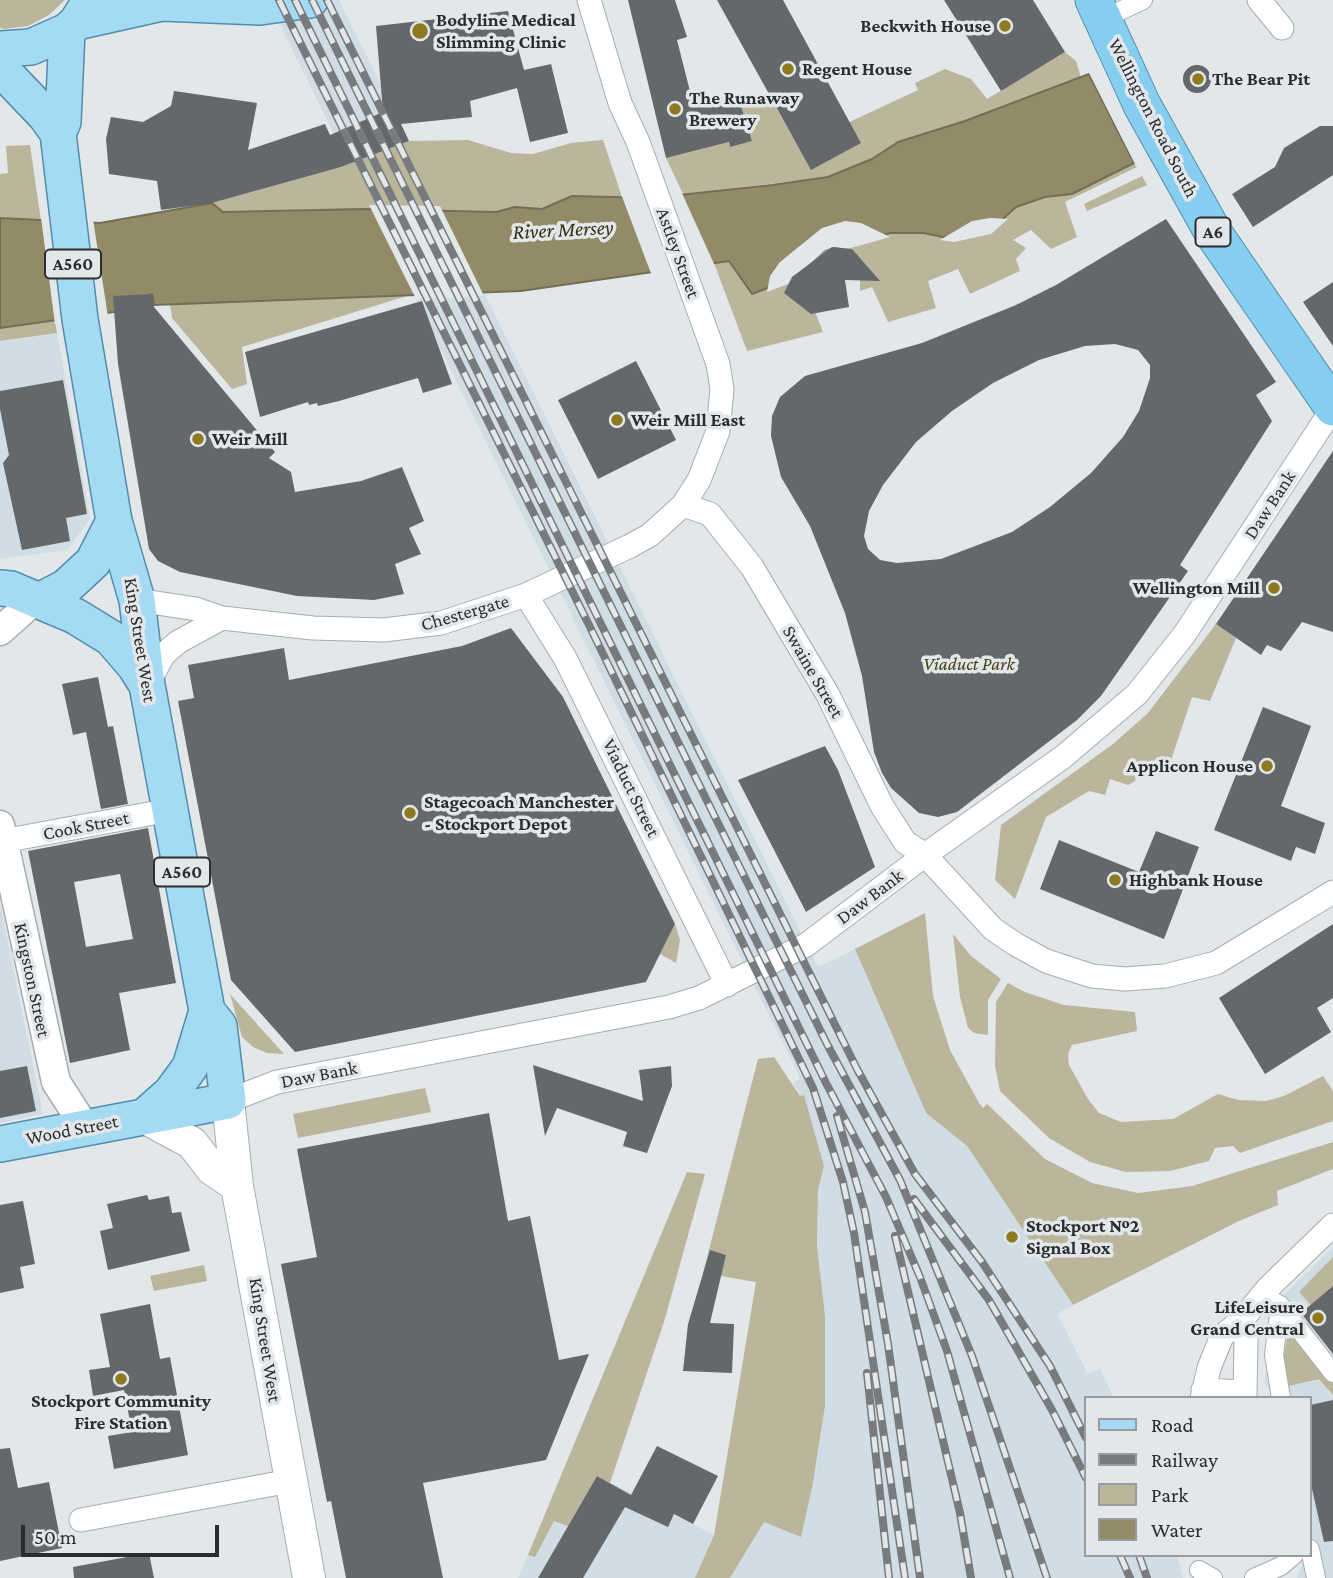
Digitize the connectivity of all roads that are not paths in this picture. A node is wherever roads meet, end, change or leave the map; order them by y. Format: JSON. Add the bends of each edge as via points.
{"nodes":[{"id":1,"x":310,"y":0,"type":"edge"},
{"id":2,"x":589,"y":0,"type":"edge"},
{"id":3,"x":1143,"y":0,"type":"edge"},
{"id":4,"x":1259,"y":0,"type":"edge"},
{"id":5,"x":160,"y":1,"type":"edge"},
{"id":6,"x":78,"y":18,"type":"edge"},
{"id":7,"x":1104,"y":21,"type":"edge"},
{"id":8,"x":1282,"y":28,"type":"dead end"},
{"id":9,"x":0,"y":49,"type":"edge"},
{"id":10,"x":0,"y":68,"type":"edge"},
{"id":11,"x":58,"y":132,"type":"junction"},
{"id":12,"x":1333,"y":407,"type":"edge"},
{"id":13,"x":682,"y":505,"type":"junction"},
{"id":14,"x":114,"y":521,"type":"junction"},
{"id":15,"x":0,"y":588,"type":"edge"},
{"id":16,"x":526,"y":595,"type":"junction"},
{"id":17,"x":137,"y":600,"type":"junction"},
{"id":18,"x":39,"y":601,"type":"junction"},
{"id":19,"x":222,"y":618,"type":"junction"},
{"id":20,"x":0,"y":631,"type":"edge"},
{"id":21,"x":146,"y":685,"type":"junction"},
{"id":22,"x":170,"y":810,"type":"junction"},
{"id":23,"x":1,"y":833,"type":"edge"},
{"id":24,"x":925,"y":855,"type":"junction"},
{"id":25,"x":1333,"y":892,"type":"edge"},
{"id":26,"x":727,"y":985,"type":"junction"},
{"id":27,"x":207,"y":1011,"type":"junction"},
{"id":28,"x":228,"y":1101,"type":"junction"},
{"id":29,"x":144,"y":1117,"type":"junction"},
{"id":30,"x":85,"y":1127,"type":"junction"},
{"id":31,"x":0,"y":1144,"type":"edge"},
{"id":32,"x":237,"y":1186,"type":"junction"},
{"id":33,"x":1333,"y":1225,"type":"edge"},
{"id":34,"x":1271,"y":1300,"type":"junction"},
{"id":35,"x":1241,"y":1321,"type":"junction"},
{"id":36,"x":1333,"y":1373,"type":"edge"},
{"id":37,"x":1203,"y":1394,"type":"edge"},
{"id":38,"x":1245,"y":1395,"type":"edge"},
{"id":39,"x":1281,"y":1396,"type":"edge"},
{"id":40,"x":290,"y":1481,"type":"junction"},
{"id":41,"x":81,"y":1520,"type":"dead end"},
{"id":42,"x":1312,"y":1555,"type":"edge"},
{"id":43,"x":1292,"y":1557,"type":"edge"},
{"id":44,"x":1319,"y":1575,"type":"edge"},
{"id":45,"x":309,"y":1578,"type":"edge"},
{"id":46,"x":1254,"y":1578,"type":"edge"}],
"edges":[{"from":1,"to":5,"type":"main road","via":[[260,7]]},
{"from":2,"to":13,"type":"street","name":"Astley Street","via":[[620,103],[718,364],[722,389],[716,439],[699,481]]},
{"from":3,"to":7,"type":"street"},
{"from":4,"to":8,"type":"street"},
{"from":5,"to":6,"type":"main road"},
{"from":6,"to":9,"type":"main road","via":[[31,47]]},
{"from":6,"to":11,"type":"main road","name":"King Street West","number":"A560"},
{"from":7,"to":12,"type":"highway","name":"Wellington Road South","number":"A6","via":[[1142,105],[1214,234]]},
{"from":10,"to":11,"type":"main road"},
{"from":11,"to":14,"type":"main road","name":"King Street West","number":"A560","via":[[80,319]]},
{"from":12,"to":24,"type":"street","name":"Daw Bank","via":[[1184,635],[1137,694],[1063,757]]},
{"from":13,"to":16,"type":"street","name":"Chestergate","via":[[650,535]]},
{"from":13,"to":24,"type":"street","name":"Swaine Street","via":[[710,514],[739,550],[835,709],[882,806],[905,842]]},
{"from":14,"to":17,"type":"main road","name":"King Street West","number":"A560"},
{"from":14,"to":18,"type":"main road","via":[[93,562],[66,587]]},
{"from":15,"to":18,"type":"main road","number":"A560"},
{"from":16,"to":19,"type":"street","name":"Chestergate","via":[[441,623],[384,630]]},
{"from":16,"to":26,"type":"street","name":"Viaduct Street","via":[[570,669]]},
{"from":17,"to":19,"type":"street","name":"Chestergate"},
{"from":17,"to":21,"type":"main road","name":"King Street West","number":"A560"},
{"from":18,"to":20,"type":"street"},
{"from":18,"to":21,"type":"main road","number":"A560","via":[[111,638]]},
{"from":19,"to":21,"type":"street","via":[[164,654]]},
{"from":21,"to":22,"type":"main road","name":"King Street West","number":"A560"},
{"from":22,"to":23,"type":"street","name":"Cook Street"},
{"from":22,"to":27,"type":"main road","name":"King Street West","number":"A560"},
{"from":23,"to":30,"type":"street","name":"Kingston Street","via":[[56,1082]]},
{"from":24,"to":25,"type":"street","name":"Swaine Street","via":[[977,913],[1015,944],[1046,961],[1109,979],[1166,976],[1216,963]]},
{"from":24,"to":26,"type":"street","name":"Daw Bank","via":[[806,945]]},
{"from":26,"to":28,"type":"street","name":"Daw Bank","via":[[669,1007],[277,1082]]},
{"from":27,"to":28,"type":"main road","name":"King Street West","number":"A560","via":[[219,1027]]},
{"from":27,"to":29,"type":"main road","number":"A560","via":[[190,1067],[172,1093]]},
{"from":28,"to":29,"type":"main road"},
{"from":28,"to":32,"type":"main road","name":"King Street West"},
{"from":29,"to":30,"type":"main road","name":"Wood Street"},
{"from":29,"to":32,"type":"main road","via":[[192,1143],[212,1169]]},
{"from":30,"to":31,"type":"main road","name":"Wood Street"},
{"from":32,"to":40,"type":"main road","name":"King Street West"},
{"from":33,"to":34,"type":"street"},
{"from":34,"to":35,"type":"street"},
{"from":34,"to":36,"type":"street"},
{"from":34,"to":39,"type":"street"},
{"from":35,"to":37,"type":"street","via":[[1222,1336]]},
{"from":35,"to":38,"type":"street","via":[[1246,1337]]},
{"from":37,"to":38,"type":"street"},
{"from":40,"to":41,"type":"street"},
{"from":40,"to":45,"type":"main road","name":"King Street West"},
{"from":42,"to":44,"type":"street"},
{"from":43,"to":46,"type":"street"}]}
